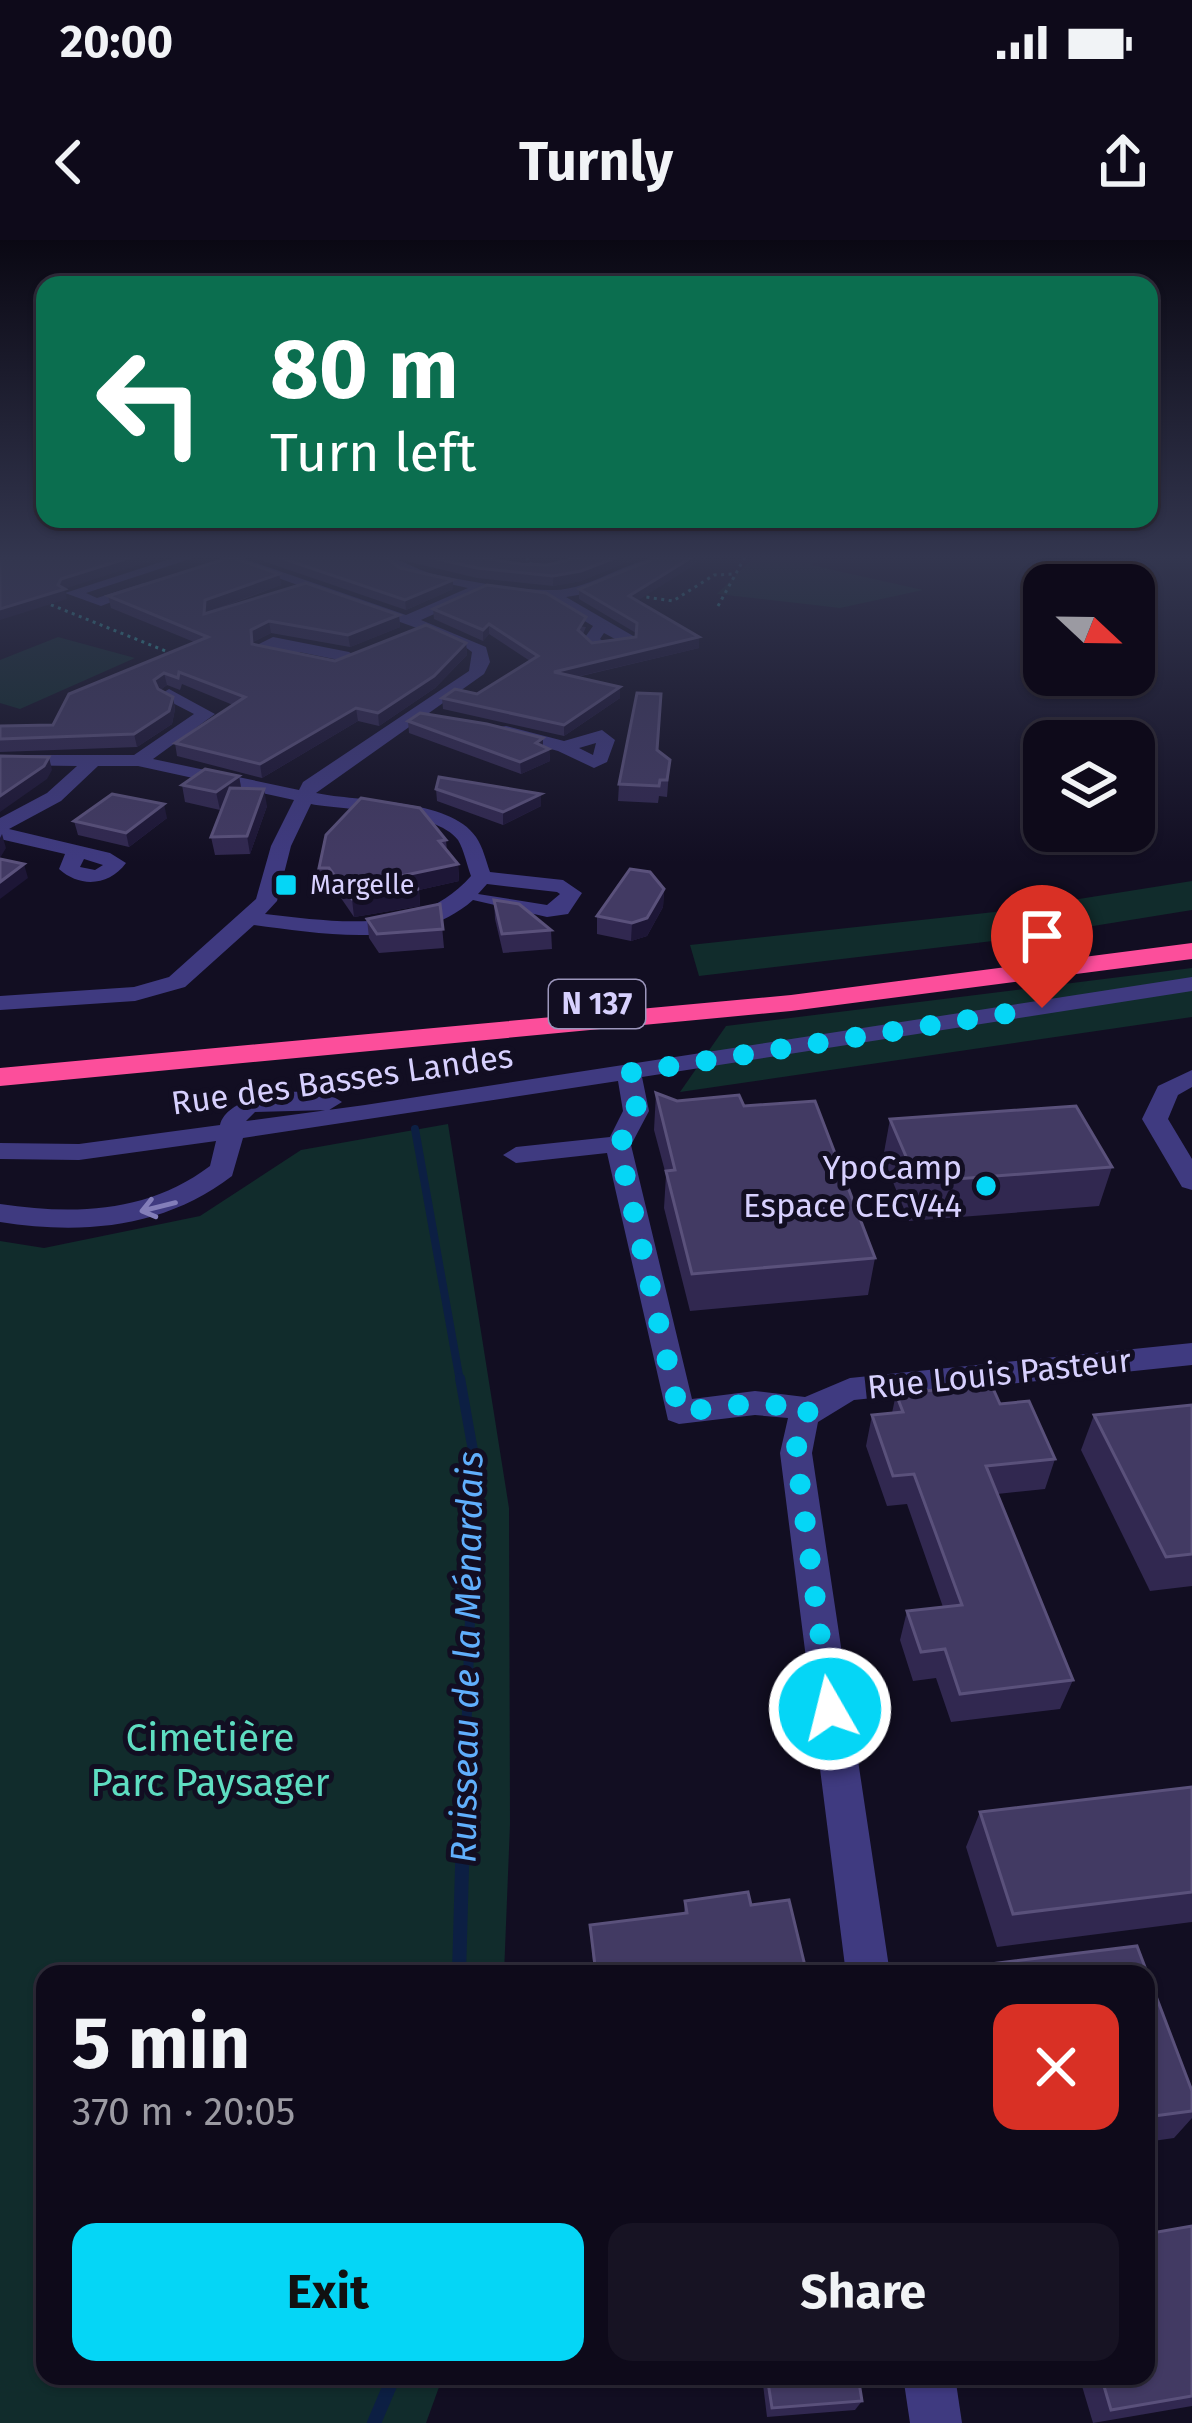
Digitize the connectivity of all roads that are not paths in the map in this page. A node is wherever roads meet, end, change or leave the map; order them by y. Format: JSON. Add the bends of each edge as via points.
{"nodes":[{"id":1,"x":481,"y":659,"type":"edge"},
{"id":2,"x":169,"y":694,"type":"edge"},
{"id":3,"x":418,"y":713,"type":"junction"},
{"id":4,"x":439,"y":718,"type":"edge"},
{"id":5,"x":480,"y":726,"type":"edge"},
{"id":6,"x":564,"y":747,"type":"dead end"},
{"id":7,"x":0,"y":760,"type":"edge"},
{"id":8,"x":94,"y":760,"type":"junction"},
{"id":9,"x":138,"y":761,"type":"junction"},
{"id":10,"x":301,"y":796,"type":"junction"},
{"id":11,"x":0,"y":830,"type":"edge"},
{"id":12,"x":77,"y":851,"type":"dead end"},
{"id":13,"x":482,"y":877,"type":"junction"},
{"id":14,"x":467,"y":896,"type":"junction"},
{"id":15,"x":249,"y":918,"type":"junction"},
{"id":16,"x":1192,"y":934,"type":"edge"},
{"id":17,"x":1192,"y":951,"type":"edge"},
{"id":18,"x":1192,"y":987,"type":"edge"},
{"id":19,"x":0,"y":1003,"type":"edge"},
{"id":20,"x":0,"y":1058,"type":"edge"},
{"id":21,"x":628,"y":1073,"type":"junction"},
{"id":22,"x":1192,"y":1076,"type":"edge"},
{"id":23,"x":0,"y":1077,"type":"edge"},
{"id":24,"x":233,"y":1131,"type":"junction"},
{"id":25,"x":618,"y":1144,"type":"junction"},
{"id":26,"x":0,"y":1151,"type":"edge"},
{"id":27,"x":516,"y":1155,"type":"dead end"},
{"id":28,"x":1192,"y":1181,"type":"edge"},
{"id":29,"x":0,"y":1214,"type":"edge"},
{"id":30,"x":1192,"y":1354,"type":"edge"},
{"id":31,"x":810,"y":1409,"type":"junction"},
{"id":32,"x":867,"y":1965,"type":"edge"},
{"id":33,"x":930,"y":2385,"type":"edge"},
{"id":34,"x":936,"y":2423,"type":"edge"}],
"edges":[{"from":1,"to":3,"type":"street","via":[[476,674]]},
{"from":2,"to":9,"type":"street","via":[[206,715]]},
{"from":3,"to":4,"type":"street"},
{"from":3,"to":10,"type":"street"},
{"from":5,"to":6,"type":"street"},
{"from":7,"to":8,"type":"street"},
{"from":8,"to":9,"type":"street"},
{"from":8,"to":11,"type":"street"},
{"from":9,"to":10,"type":"street"},
{"from":10,"to":13,"type":"street","via":[[452,824],[467,838]]},
{"from":10,"to":15,"type":"street","via":[[266,901]]},
{"from":11,"to":12,"type":"street"},
{"from":13,"to":14,"type":"street"},
{"from":13,"to":14,"type":"street","via":[[572,893],[547,911]]},
{"from":14,"to":15,"type":"street","via":[[449,909],[376,926]]},
{"from":15,"to":19,"type":"street","via":[[197,968],[158,989]]},
{"from":16,"to":20,"type":"highway","number":"N 137","via":[[783,986]]},
{"from":17,"to":23,"type":"highway","number":"N 137","via":[[749,1008]]},
{"from":18,"to":21,"type":"street","name":"Rue des Basses Landes"},
{"from":21,"to":24,"type":"street","name":"Rue des Basses Landes"},
{"from":21,"to":25,"type":"street","via":[[639,1106]]},
{"from":22,"to":28,"type":"street","via":[[1167,1090],[1155,1119]]},
{"from":24,"to":26,"type":"street","name":"Rue des Basses Landes","via":[[79,1152]]},
{"from":24,"to":29,"type":"street","one_way":true,"via":[[223,1170],[177,1203],[123,1215]]},
{"from":25,"to":27,"type":"street"},
{"from":25,"to":31,"type":"street","via":[[679,1412],[755,1403]]},
{"from":30,"to":31,"type":"street","name":"Rue Louis Pasteur","via":[[850,1389]]},
{"from":31,"to":32,"type":"street","via":[[796,1453]]},
{"from":33,"to":34,"type":"street"}]}
